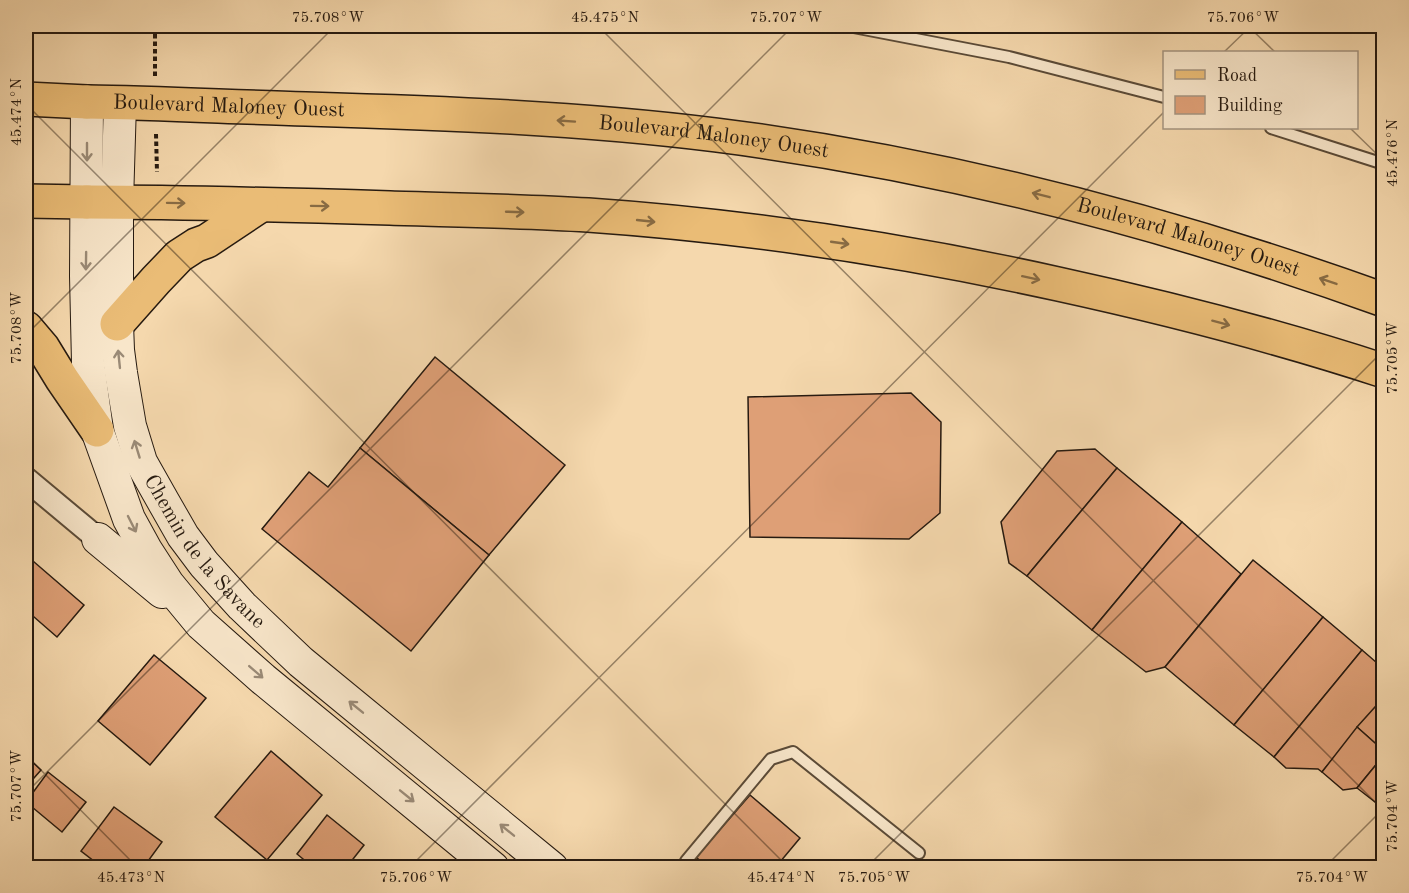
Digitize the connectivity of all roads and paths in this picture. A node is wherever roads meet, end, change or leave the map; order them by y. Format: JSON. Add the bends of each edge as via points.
{"nodes":[{"id":1,"x":155,"y":26,"type":"edge"},
{"id":2,"x":848,"y":26,"type":"edge"},
{"id":3,"x":154,"y":75,"type":"dead end"},
{"id":4,"x":1163,"y":97,"type":"edge"},
{"id":5,"x":26,"y":99,"type":"edge"},
{"id":6,"x":87,"y":102,"type":"junction"},
{"id":7,"x":120,"y":103,"type":"junction"},
{"id":8,"x":1273,"y":129,"type":"edge"},
{"id":9,"x":156,"y":142,"type":"dead end"},
{"id":10,"x":1383,"y":164,"type":"edge"},
{"id":11,"x":157,"y":181,"type":"dead end"},
{"id":12,"x":26,"y":201,"type":"edge"},
{"id":13,"x":102,"y":202,"type":"junction"},
{"id":14,"x":261,"y":205,"type":"junction"},
{"id":15,"x":1383,"y":300,"type":"edge"},
{"id":16,"x":117,"y":324,"type":"junction"},
{"id":17,"x":26,"y":328,"type":"edge"},
{"id":18,"x":1383,"y":372,"type":"edge"},
{"id":19,"x":97,"y":430,"type":"junction"},
{"id":20,"x":26,"y":479,"type":"edge"},
{"id":21,"x":98,"y":539,"type":"joint"},
{"id":22,"x":201,"y":624,"type":"junction"},
{"id":23,"x":919,"y":853,"type":"dead end"},
{"id":24,"x":493,"y":867,"type":"edge"},
{"id":25,"x":552,"y":867,"type":"edge"},
{"id":26,"x":686,"y":867,"type":"edge"}],
"edges":[{"from":1,"to":3,"type":"path"},
{"from":2,"to":4,"type":"lane","via":[[1009,57]]},
{"from":5,"to":6,"type":"main road","name":"Boulevard Maloney Ouest"},
{"from":6,"to":7,"type":"main road","name":"Boulevard Maloney Ouest"},
{"from":6,"to":13,"type":"street","name":"Chemin de la Savane","one_way":true},
{"from":7,"to":13,"type":"street","name":"Chemin de la Savane"},
{"from":15,"to":7,"type":"main road","name":"Boulevard Maloney Ouest","one_way":true,"via":[[1198,238],[1090,207],[936,172],[775,144],[645,127],[527,118]]},
{"from":8,"to":10,"type":"lane"},
{"from":9,"to":11,"type":"path"},
{"from":12,"to":13,"type":"main road"},
{"from":13,"to":14,"type":"main road","one_way":true},
{"from":13,"to":16,"type":"street","name":"Chemin de la Savane"},
{"from":13,"to":19,"type":"street","name":"Chemin de la Savane","one_way":true,"via":[[87,347]]},
{"from":14,"to":16,"type":"main road","via":[[179,256]]},
{"from":14,"to":18,"type":"main road","one_way":true,"via":[[588,215],[854,245],[1163,307]]},
{"from":25,"to":16,"type":"street","name":"Chemin de la Savane","one_way":true,"via":[[301,662],[204,564],[183,536],[141,462],[122,384]]},
{"from":17,"to":19,"type":"main road"},
{"from":19,"to":22,"type":"street","name":"Chemin de la Savane","one_way":true,"via":[[129,519],[168,584]]},
{"from":20,"to":21,"type":"street"},
{"from":21,"to":22,"type":"street"},
{"from":22,"to":24,"type":"street","name":"Chemin de la Savane","one_way":true},
{"from":23,"to":26,"type":"lane","via":[[793,752],[771,759],[686,861]]}]}
